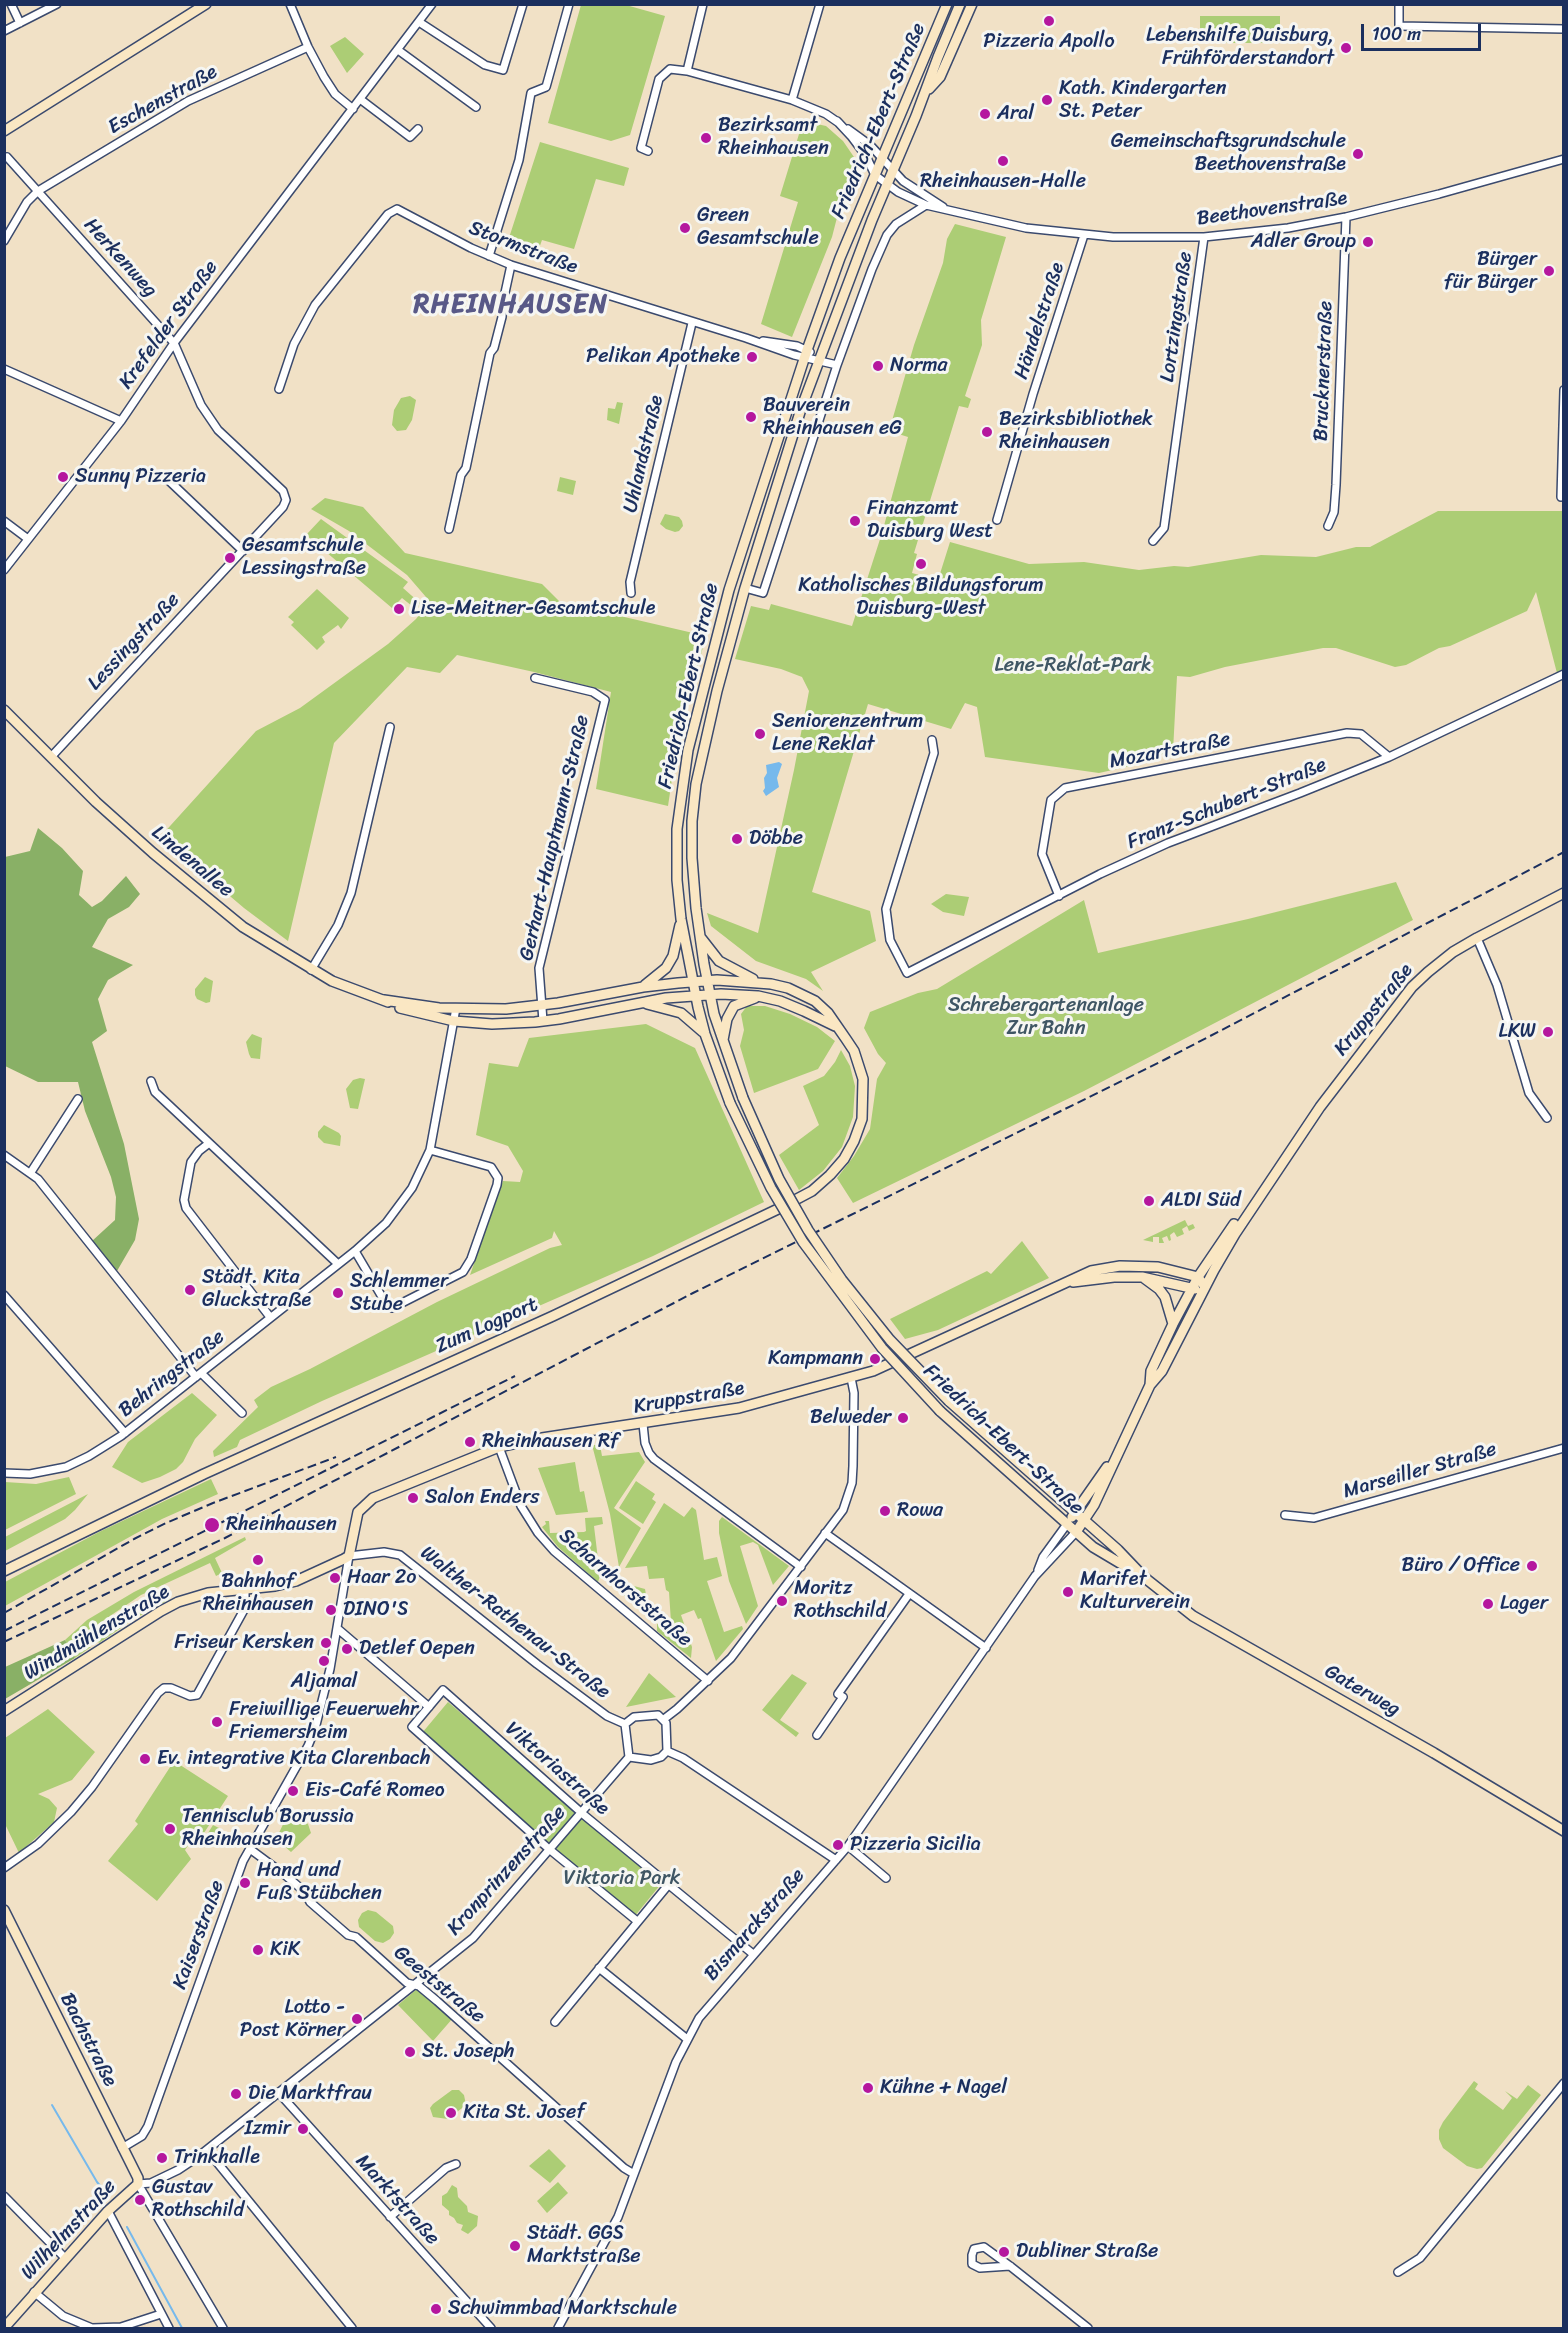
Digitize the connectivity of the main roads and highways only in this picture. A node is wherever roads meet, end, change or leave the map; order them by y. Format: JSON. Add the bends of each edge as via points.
{"nodes":[{"id":1,"x":206,"y":4,"type":"edge"},
{"id":2,"x":947,"y":4,"type":"edge"},
{"id":3,"x":960,"y":4,"type":"edge"},
{"id":4,"x":972,"y":4,"type":"edge"},
{"id":5,"x":927,"y":90,"type":"junction"},
{"id":6,"x":4,"y":131,"type":"edge"},
{"id":7,"x":4,"y":710,"type":"edge"},
{"id":8,"x":1563,"y":893,"type":"edge"},
{"id":9,"x":681,"y":919,"type":"junction"},
{"id":10,"x":700,"y":937,"type":"junction"},
{"id":11,"x":707,"y":981,"type":"junction"},
{"id":12,"x":758,"y":981,"type":"junction"},
{"id":13,"x":692,"y":982,"type":"junction"},
{"id":14,"x":643,"y":987,"type":"junction"},
{"id":15,"x":709,"y":993,"type":"junction"},
{"id":16,"x":695,"y":995,"type":"junction"},
{"id":17,"x":758,"y":996,"type":"junction"},
{"id":18,"x":384,"y":1000,"type":"junction"},
{"id":19,"x":642,"y":1003,"type":"junction"},
{"id":20,"x":836,"y":1027,"type":"junction"},
{"id":21,"x":705,"y":1034,"type":"junction"},
{"id":22,"x":723,"y":1042,"type":"junction"},
{"id":23,"x":1258,"y":1199,"type":"junction"},
{"id":24,"x":1142,"y":1277,"type":"junction"},
{"id":25,"x":1198,"y":1277,"type":"junction"},
{"id":26,"x":1063,"y":1283,"type":"junction"},
{"id":27,"x":1204,"y":1288,"type":"junction"},
{"id":28,"x":1192,"y":1289,"type":"junction"},
{"id":29,"x":1173,"y":1324,"type":"junction"},
{"id":30,"x":1150,"y":1385,"type":"junction"},
{"id":31,"x":1113,"y":1460,"type":"junction"},
{"id":32,"x":1075,"y":1514,"type":"junction"},
{"id":33,"x":1084,"y":1521,"type":"junction"},
{"id":34,"x":1067,"y":1524,"type":"junction"},
{"id":35,"x":1076,"y":1532,"type":"junction"},
{"id":36,"x":349,"y":1556,"type":"joint"},
{"id":37,"x":4,"y":1571,"type":"edge"},
{"id":38,"x":1145,"y":1578,"type":"junction"},
{"id":39,"x":4,"y":1711,"type":"edge"},
{"id":40,"x":1563,"y":1832,"type":"edge"},
{"id":41,"x":4,"y":1910,"type":"edge"},
{"id":42,"x":138,"y":2184,"type":"joint"},
{"id":43,"x":4,"y":2328,"type":"edge"}],
"edges":[{"from":1,"to":6,"type":"main road"},
{"from":2,"to":9,"type":"main road","name":"Friedrich-Ebert-Straße","via":[[840,258],[729,590],[688,750],[677,828]]},
{"from":3,"to":5,"type":"main road","name":"Friedrich-Ebert-Straße"},
{"from":4,"to":5,"type":"main road","name":"Friedrich-Ebert-Straße","via":[[940,77]]},
{"from":5,"to":10,"type":"main road","name":"Friedrich-Ebert-Straße","via":[[819,359],[745,588],[695,793],[692,858]]},
{"from":7,"to":18,"type":"main road","name":"Lindenallee","via":[[153,853],[222,911],[311,970]]},
{"from":8,"to":23,"type":"main road","name":"Kruppstraße","via":[[1453,952],[1412,987],[1320,1107]]},
{"from":9,"to":13,"type":"main road","name":"Friedrich-Ebert-Straße"},
{"from":9,"to":14,"type":"main road","via":[[673,956],[657,977]]},
{"from":10,"to":11,"type":"main road","name":"Friedrich-Ebert-Straße"},
{"from":10,"to":12,"type":"main road","via":[[718,961]]},
{"from":11,"to":12,"type":"main road","name":"Zum Logport"},
{"from":11,"to":13,"type":"main road","name":"Lindenallee"},
{"from":11,"to":15,"type":"main road","name":"Friedrich-Ebert-Straße"},
{"from":12,"to":20,"type":"main road","name":"Zum Logport","via":[[788,988],[815,1001]]},
{"from":13,"to":14,"type":"main road","name":"Lindenallee"},
{"from":13,"to":16,"type":"main road","name":"Friedrich-Ebert-Straße"},
{"from":14,"to":18,"type":"main road","name":"Lindenallee","via":[[506,1009]]},
{"from":15,"to":16,"type":"main road","name":"Lindenallee"},
{"from":15,"to":17,"type":"main road","name":"Zum Logport"},
{"from":15,"to":22,"type":"main road","name":"Friedrich-Ebert-Straße"},
{"from":16,"to":19,"type":"main road","name":"Lindenallee"},
{"from":16,"to":21,"type":"main road","name":"Friedrich-Ebert-Straße"},
{"from":17,"to":20,"type":"main road","name":"Zum Logport","via":[[804,1011]]},
{"from":17,"to":22,"type":"main road","via":[[734,1006]]},
{"from":18,"to":19,"type":"main road","name":"Lindenallee","via":[[454,1021],[492,1024],[543,1021]]},
{"from":19,"to":21,"type":"main road","via":[[681,1013]]},
{"from":20,"to":37,"type":"main road","name":"Zum Logport","via":[[860,1066],[862,1119],[844,1160],[812,1191],[676,1260],[204,1474]]},
{"from":21,"to":34,"type":"main road","name":"Friedrich-Ebert-Straße","bridge":true,"via":[[730,1103],[771,1188],[803,1242],[882,1348],[940,1412]]},
{"from":22,"to":32,"type":"main road","name":"Friedrich-Ebert-Straße","bridge":true,"via":[[779,1179],[835,1270],[890,1340],[949,1401]]},
{"from":23,"to":25,"type":"main road","name":"Kruppstraße","via":[[1245,1209]]},
{"from":23,"to":27,"type":"main road","name":"Kruppstraße"},
{"from":24,"to":26,"type":"main road","name":"Kruppstraße"},
{"from":24,"to":28,"type":"main road","name":"Kruppstraße"},
{"from":24,"to":29,"type":"main road","via":[[1166,1297]]},
{"from":25,"to":26,"type":"main road","name":"Kruppstraße","via":[[1158,1267],[1120,1266],[1091,1271]]},
{"from":25,"to":27,"type":"main road"},
{"from":25,"to":28,"type":"main road","name":"Bismarckstraße"},
{"from":26,"to":36,"type":"main road","name":"Kruppstraße","via":[[884,1367],[851,1378],[739,1408],[499,1447],[373,1498],[358,1512]]},
{"from":27,"to":28,"type":"main road","name":"Kruppstraße"},
{"from":27,"to":30,"type":"main road","name":"Bismarckstraße","via":[[1162,1371]]},
{"from":28,"to":29,"type":"main road","name":"Bismarckstraße"},
{"from":29,"to":30,"type":"main road","name":"Bismarckstraße","via":[[1151,1371]]},
{"from":30,"to":31,"type":"main road","name":"Bismarckstraße"},
{"from":31,"to":32,"type":"main road","name":"Bismarckstraße"},
{"from":31,"to":33,"type":"main road","name":"Bismarckstraße"},
{"from":32,"to":33,"type":"main road","name":"Friedrich-Ebert-Straße"},
{"from":32,"to":34,"type":"main road","name":"Bismarckstraße"},
{"from":33,"to":35,"type":"main road","name":"Bismarckstraße"},
{"from":33,"to":38,"type":"main road","name":"Gaterweg"},
{"from":34,"to":35,"type":"main road","name":"Friedrich-Ebert-Straße"},
{"from":35,"to":38,"type":"main road","name":"Gaterweg","via":[[1108,1557]]},
{"from":36,"to":39,"type":"main road","name":"Windmühlenstraße","via":[[296,1581],[208,1593],[178,1602]]},
{"from":38,"to":40,"type":"main road","name":"Gaterweg","via":[[1193,1616]]},
{"from":41,"to":42,"type":"main road","name":"Bachstraße","via":[[136,2171]]},
{"from":42,"to":43,"type":"main road","name":"Wilhelmstraße","via":[[108,2211]]}]}
